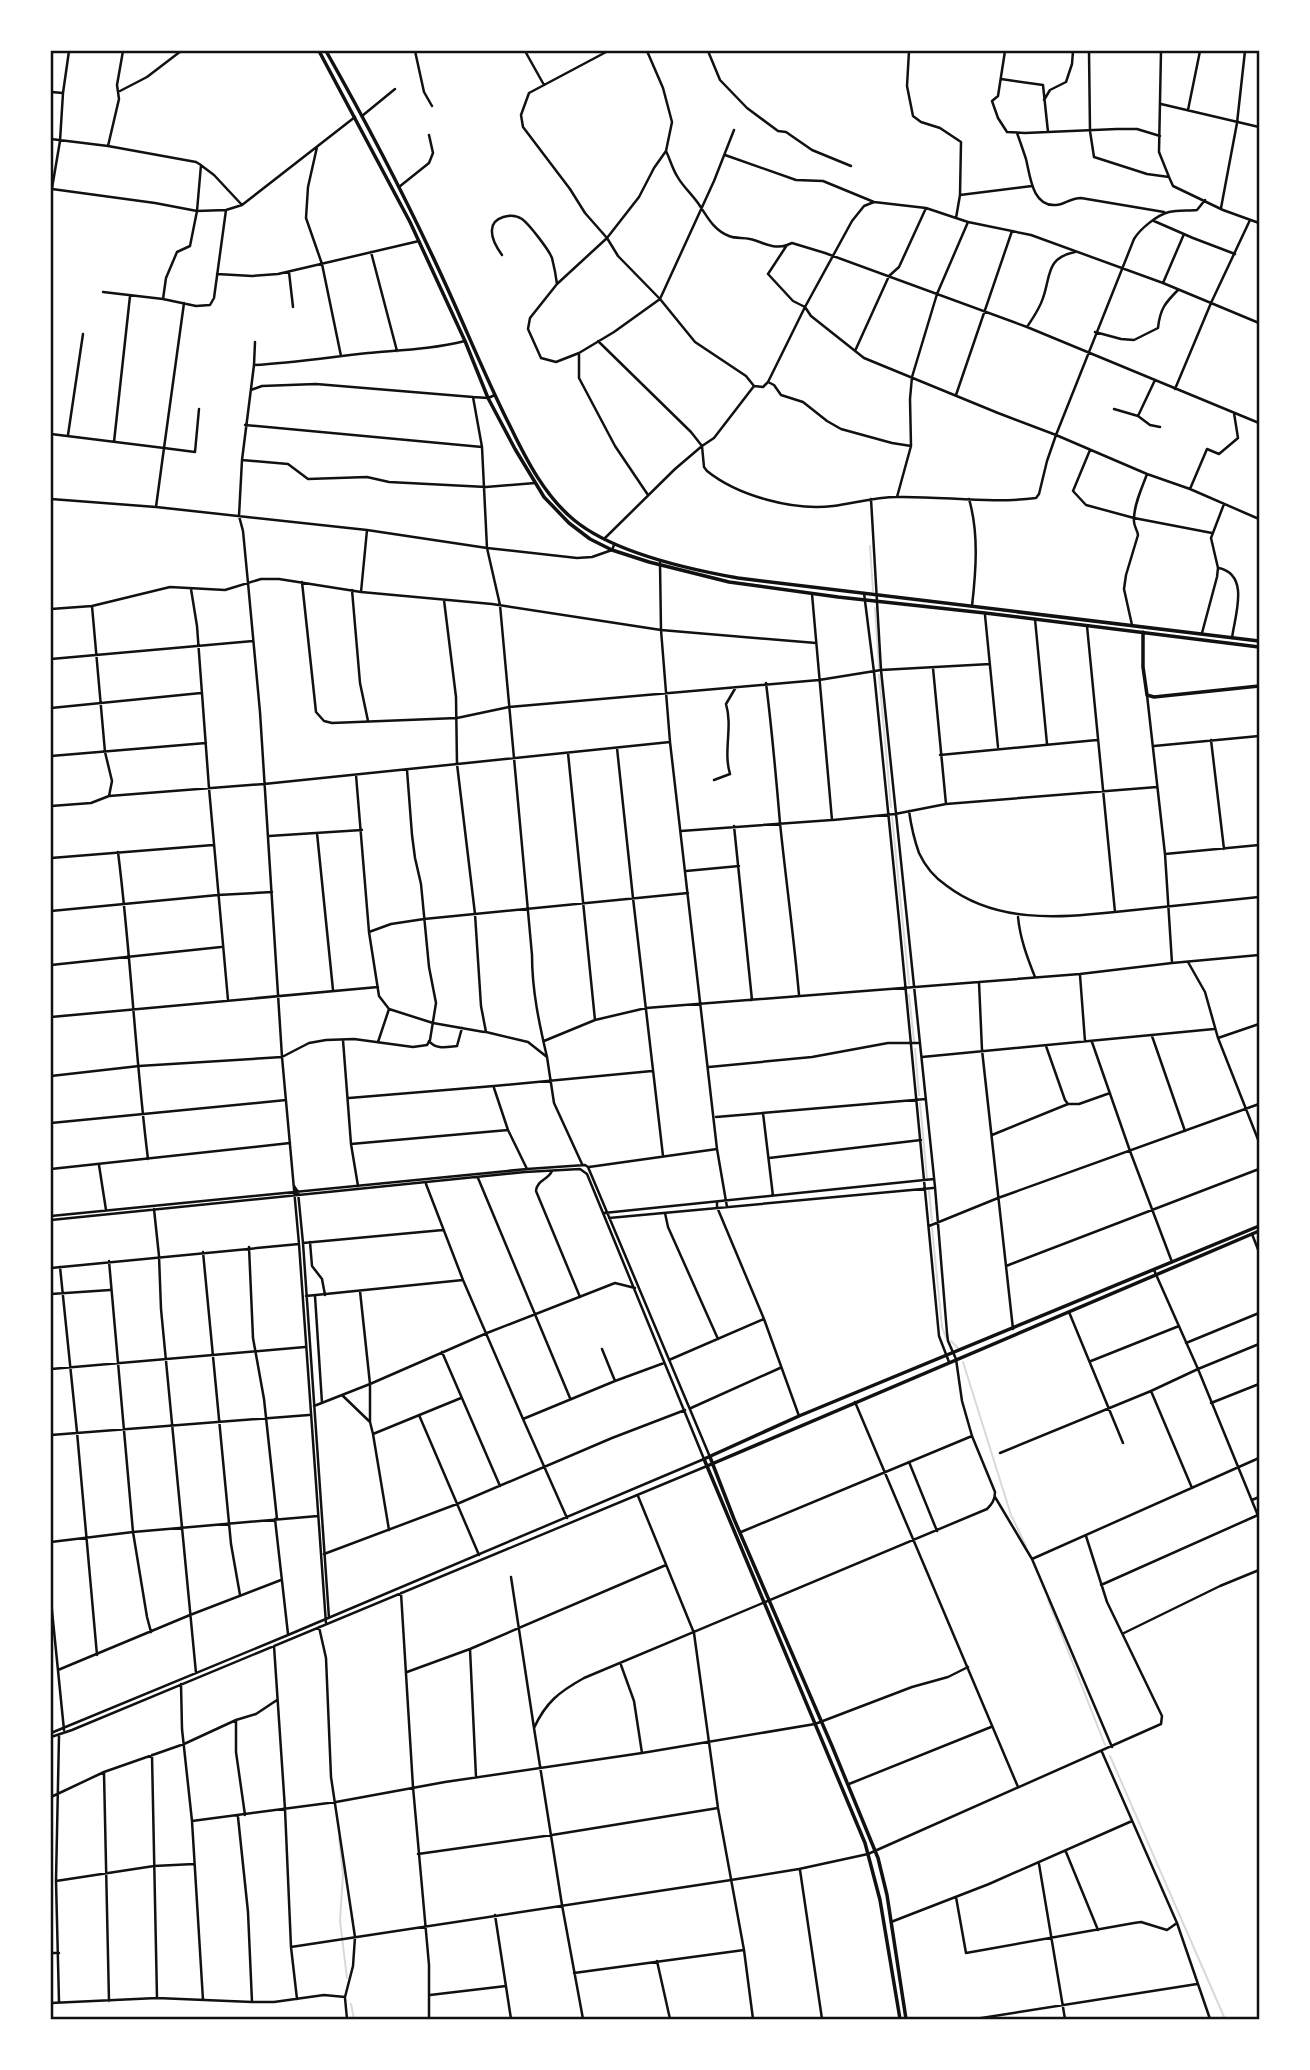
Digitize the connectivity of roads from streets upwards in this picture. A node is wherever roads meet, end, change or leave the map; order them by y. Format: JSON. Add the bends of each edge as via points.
{"nodes":[{"id":1,"x":69,"y":51,"type":"edge"},
{"id":2,"x":123,"y":51,"type":"edge"},
{"id":3,"x":181,"y":51,"type":"edge"},
{"id":4,"x":318,"y":51,"type":"edge"},
{"id":5,"x":326,"y":51,"type":"edge"},
{"id":6,"x":415,"y":51,"type":"edge"},
{"id":7,"x":526,"y":51,"type":"edge"},
{"id":8,"x":608,"y":51,"type":"edge"},
{"id":9,"x":647,"y":51,"type":"edge"},
{"id":10,"x":708,"y":51,"type":"edge"},
{"id":11,"x":909,"y":51,"type":"edge"},
{"id":12,"x":1005,"y":51,"type":"edge"},
{"id":13,"x":1073,"y":51,"type":"edge"},
{"id":14,"x":1089,"y":51,"type":"edge"},
{"id":15,"x":1161,"y":51,"type":"edge"},
{"id":16,"x":1200,"y":51,"type":"edge"},
{"id":17,"x":1245,"y":51,"type":"edge"},
{"id":18,"x":1001,"y":79,"type":"junction"},
{"id":19,"x":544,"y":85,"type":"junction"},
{"id":20,"x":395,"y":89,"type":"dead end"},
{"id":21,"x":51,"y":92,"type":"edge"},
{"id":22,"x":119,"y":92,"type":"junction"},
{"id":23,"x":63,"y":93,"type":"junction"},
{"id":24,"x":1044,"y":100,"type":"junction"},
{"id":25,"x":1161,"y":104,"type":"junction"},
{"id":26,"x":432,"y":106,"type":"dead end"},
{"id":27,"x":1188,"y":110,"type":"junction"},
{"id":28,"x":362,"y":116,"type":"junction"},
{"id":29,"x":355,"y":117,"type":"junction"},
{"id":30,"x":1237,"y":122,"type":"junction"},
{"id":31,"x":1259,"y":127,"type":"edge"},
{"id":32,"x":734,"y":130,"type":"dead end"},
{"id":33,"x":1090,"y":131,"type":"junction"},
{"id":34,"x":1048,"y":132,"type":"junction"},
{"id":35,"x":1017,"y":133,"type":"junction"},
{"id":36,"x":429,"y":135,"type":"dead end"},
{"id":37,"x":1160,"y":136,"type":"junction"},
{"id":38,"x":51,"y":139,"type":"edge"},
{"id":39,"x":60,"y":141,"type":"junction"},
{"id":40,"x":108,"y":146,"type":"junction"},
{"id":41,"x":317,"y":147,"type":"junction"},
{"id":42,"x":666,"y":151,"type":"junction"},
{"id":43,"x":725,"y":155,"type":"junction"},
{"id":44,"x":201,"y":165,"type":"junction"},
{"id":45,"x":852,"y":166,"type":"dead end"},
{"id":46,"x":1169,"y":177,"type":"junction"},
{"id":47,"x":399,"y":187,"type":"junction"},
{"id":48,"x":1032,"y":187,"type":"junction"},
{"id":49,"x":51,"y":189,"type":"edge"},
{"id":50,"x":51,"y":194,"type":"edge"},
{"id":51,"x":960,"y":195,"type":"junction"},
{"id":52,"x":1205,"y":200,"type":"junction"},
{"id":53,"x":874,"y":202,"type":"junction"},
{"id":54,"x":242,"y":205,"type":"junction"},
{"id":55,"x":701,"y":207,"type":"junction"},
{"id":56,"x":926,"y":208,"type":"junction"},
{"id":57,"x":1221,"y":208,"type":"junction"},
{"id":58,"x":226,"y":210,"type":"junction"},
{"id":59,"x":197,"y":211,"type":"junction"},
{"id":60,"x":1166,"y":212,"type":"junction"},
{"id":61,"x":956,"y":218,"type":"junction"},
{"id":62,"x":1154,"y":220,"type":"junction"},
{"id":63,"x":1250,"y":220,"type":"junction"},
{"id":64,"x":968,"y":222,"type":"junction"},
{"id":65,"x":1259,"y":223,"type":"edge"},
{"id":66,"x":1012,"y":230,"type":"junction"},
{"id":67,"x":1184,"y":234,"type":"junction"},
{"id":68,"x":607,"y":238,"type":"junction"},
{"id":69,"x":419,"y":241,"type":"junction"},
{"id":70,"x":787,"y":245,"type":"junction"},
{"id":71,"x":371,"y":252,"type":"junction"},
{"id":72,"x":1076,"y":252,"type":"junction"},
{"id":73,"x":1235,"y":254,"type":"junction"},
{"id":74,"x":502,"y":255,"type":"dead end"},
{"id":75,"x":833,"y":256,"type":"junction"},
{"id":76,"x":322,"y":264,"type":"junction"},
{"id":77,"x":1121,"y":268,"type":"junction"},
{"id":78,"x":289,"y":272,"type":"junction"},
{"id":79,"x":217,"y":274,"type":"junction"},
{"id":80,"x":890,"y":276,"type":"junction"},
{"id":81,"x":1163,"y":283,"type":"junction"},
{"id":82,"x":557,"y":285,"type":"junction"},
{"id":83,"x":1178,"y":290,"type":"junction"},
{"id":84,"x":103,"y":292,"type":"dead end"},
{"id":85,"x":937,"y":295,"type":"junction"},
{"id":86,"x":130,"y":296,"type":"junction"},
{"id":87,"x":163,"y":299,"type":"junction"},
{"id":88,"x":660,"y":299,"type":"junction"},
{"id":89,"x":184,"y":303,"type":"junction"},
{"id":90,"x":1211,"y":303,"type":"junction"},
{"id":91,"x":293,"y":307,"type":"dead end"},
{"id":92,"x":805,"y":307,"type":"junction"},
{"id":93,"x":985,"y":312,"type":"junction"},
{"id":94,"x":1259,"y":323,"type":"edge"},
{"id":95,"x":1027,"y":327,"type":"junction"},
{"id":96,"x":1095,"y":332,"type":"junction"},
{"id":97,"x":83,"y":334,"type":"dead end"},
{"id":98,"x":465,"y":341,"type":"junction"},
{"id":99,"x":598,"y":341,"type":"junction"},
{"id":100,"x":255,"y":342,"type":"dead end"},
{"id":101,"x":397,"y":351,"type":"junction"},
{"id":102,"x":855,"y":352,"type":"junction"},
{"id":103,"x":1088,"y":352,"type":"junction"},
{"id":104,"x":579,"y":353,"type":"junction"},
{"id":105,"x":341,"y":356,"type":"junction"},
{"id":106,"x":254,"y":365,"type":"junction"},
{"id":107,"x":912,"y":377,"type":"junction"},
{"id":108,"x":1155,"y":380,"type":"junction"},
{"id":109,"x":768,"y":382,"type":"junction"},
{"id":110,"x":754,"y":386,"type":"junction"},
{"id":111,"x":1175,"y":388,"type":"junction"},
{"id":112,"x":250,"y":390,"type":"junction"},
{"id":113,"x":495,"y":395,"type":"junction"},
{"id":114,"x":956,"y":395,"type":"junction"},
{"id":115,"x":473,"y":397,"type":"junction"},
{"id":116,"x":488,"y":398,"type":"junction"},
{"id":117,"x":199,"y":409,"type":"dead end"},
{"id":118,"x":1114,"y":409,"type":"dead end"},
{"id":119,"x":1234,"y":413,"type":"junction"},
{"id":120,"x":1138,"y":416,"type":"junction"},
{"id":121,"x":1259,"y":423,"type":"edge"},
{"id":122,"x":245,"y":425,"type":"junction"},
{"id":123,"x":1160,"y":427,"type":"dead end"},
{"id":124,"x":51,"y":434,"type":"edge"},
{"id":125,"x":68,"y":435,"type":"junction"},
{"id":126,"x":1056,"y":435,"type":"junction"},
{"id":127,"x":114,"y":442,"type":"junction"},
{"id":128,"x":702,"y":446,"type":"junction"},
{"id":129,"x":911,"y":446,"type":"junction"},
{"id":130,"x":482,"y":447,"type":"junction"},
{"id":131,"x":164,"y":448,"type":"junction"},
{"id":132,"x":1090,"y":449,"type":"junction"},
{"id":133,"x":242,"y":460,"type":"junction"},
{"id":134,"x":1147,"y":474,"type":"junction"},
{"id":135,"x":535,"y":483,"type":"junction"},
{"id":136,"x":486,"y":487,"type":"junction"},
{"id":137,"x":1190,"y":489,"type":"junction"},
{"id":138,"x":649,"y":495,"type":"junction"},
{"id":139,"x":897,"y":497,"type":"junction"},
{"id":140,"x":51,"y":499,"type":"edge"},
{"id":141,"x":871,"y":499,"type":"junction"},
{"id":142,"x":969,"y":499,"type":"junction"},
{"id":143,"x":1224,"y":504,"type":"junction"},
{"id":144,"x":156,"y":507,"type":"junction"},
{"id":145,"x":239,"y":516,"type":"junction"},
{"id":146,"x":1134,"y":517,"type":"junction"},
{"id":147,"x":1259,"y":519,"type":"edge"},
{"id":148,"x":368,"y":530,"type":"junction"},
{"id":149,"x":1212,"y":533,"type":"junction"},
{"id":150,"x":604,"y":539,"type":"junction"},
{"id":151,"x":613,"y":547,"type":"junction"},
{"id":152,"x":487,"y":548,"type":"junction"},
{"id":153,"x":660,"y":562,"type":"junction"},
{"id":154,"x":1218,"y":568,"type":"junction"},
{"id":155,"x":302,"y":582,"type":"junction"},
{"id":156,"x":248,"y":583,"type":"junction"},
{"id":157,"x":191,"y":589,"type":"junction"},
{"id":158,"x":352,"y":590,"type":"junction"},
{"id":159,"x":362,"y":592,"type":"junction"},
{"id":160,"x":812,"y":593,"type":"junction"},
{"id":161,"x":863,"y":593,"type":"junction"},
{"id":162,"x":876,"y":594,"type":"junction"},
{"id":163,"x":444,"y":600,"type":"junction"},
{"id":164,"x":864,"y":600,"type":"junction"},
{"id":165,"x":876,"y":601,"type":"junction"},
{"id":166,"x":500,"y":605,"type":"junction"},
{"id":167,"x":92,"y":606,"type":"junction"},
{"id":168,"x":972,"y":606,"type":"junction"},
{"id":169,"x":51,"y":608,"type":"edge"},
{"id":170,"x":985,"y":610,"type":"junction"},
{"id":171,"x":1035,"y":619,"type":"junction"},
{"id":172,"x":1087,"y":626,"type":"junction"},
{"id":173,"x":1133,"y":626,"type":"junction"},
{"id":174,"x":661,"y":630,"type":"junction"},
{"id":175,"x":1143,"y":632,"type":"junction"},
{"id":176,"x":1202,"y":633,"type":"junction"},
{"id":177,"x":1232,"y":638,"type":"junction"},
{"id":178,"x":253,"y":641,"type":"junction"},
{"id":179,"x":1259,"y":641,"type":"edge"},
{"id":180,"x":816,"y":643,"type":"junction"},
{"id":181,"x":199,"y":645,"type":"junction"},
{"id":182,"x":1259,"y":648,"type":"edge"},
{"id":183,"x":96,"y":654,"type":"junction"},
{"id":184,"x":51,"y":659,"type":"edge"},
{"id":185,"x":990,"y":664,"type":"junction"},
{"id":186,"x":933,"y":666,"type":"junction"},
{"id":187,"x":881,"y":670,"type":"junction"},
{"id":188,"x":874,"y":672,"type":"junction"},
{"id":189,"x":819,"y":680,"type":"junction"},
{"id":190,"x":766,"y":683,"type":"junction"},
{"id":191,"x":1259,"y":686,"type":"edge"},
{"id":192,"x":736,"y":687,"type":"junction"},
{"id":193,"x":202,"y":692,"type":"junction"},
{"id":194,"x":666,"y":694,"type":"junction"},
{"id":195,"x":1147,"y":695,"type":"junction"},
{"id":196,"x":100,"y":703,"type":"junction"},
{"id":197,"x":509,"y":707,"type":"junction"},
{"id":198,"x":51,"y":708,"type":"edge"},
{"id":199,"x":457,"y":718,"type":"junction"},
{"id":200,"x":368,"y":721,"type":"junction"},
{"id":201,"x":1259,"y":736,"type":"edge"},
{"id":202,"x":1097,"y":740,"type":"junction"},
{"id":203,"x":1211,"y":740,"type":"junction"},
{"id":204,"x":670,"y":742,"type":"junction"},
{"id":205,"x":206,"y":743,"type":"junction"},
{"id":206,"x":1048,"y":745,"type":"junction"},
{"id":207,"x":1154,"y":746,"type":"junction"},
{"id":208,"x":617,"y":748,"type":"junction"},
{"id":209,"x":999,"y":749,"type":"junction"},
{"id":210,"x":105,"y":752,"type":"junction"},
{"id":211,"x":568,"y":753,"type":"junction"},
{"id":212,"x":940,"y":755,"type":"junction"},
{"id":213,"x":51,"y":756,"type":"edge"},
{"id":214,"x":515,"y":759,"type":"junction"},
{"id":215,"x":457,"y":764,"type":"junction"},
{"id":216,"x":407,"y":770,"type":"junction"},
{"id":217,"x":356,"y":775,"type":"junction"},
{"id":218,"x":714,"y":780,"type":"dead end"},
{"id":219,"x":264,"y":785,"type":"junction"},
{"id":220,"x":209,"y":788,"type":"junction"},
{"id":221,"x":1157,"y":788,"type":"junction"},
{"id":222,"x":1103,"y":791,"type":"junction"},
{"id":223,"x":109,"y":796,"type":"junction"},
{"id":224,"x":946,"y":804,"type":"junction"},
{"id":225,"x":51,"y":806,"type":"edge"},
{"id":226,"x":908,"y":811,"type":"junction"},
{"id":227,"x":895,"y":814,"type":"junction"},
{"id":228,"x":888,"y":815,"type":"junction"},
{"id":229,"x":832,"y":820,"type":"junction"},
{"id":230,"x":780,"y":824,"type":"junction"},
{"id":231,"x":734,"y":826,"type":"junction"},
{"id":232,"x":362,"y":830,"type":"junction"},
{"id":233,"x":681,"y":831,"type":"junction"},
{"id":234,"x":317,"y":834,"type":"junction"},
{"id":235,"x":269,"y":836,"type":"junction"},
{"id":236,"x":214,"y":845,"type":"junction"},
{"id":237,"x":1259,"y":845,"type":"edge"},
{"id":238,"x":1224,"y":849,"type":"junction"},
{"id":239,"x":118,"y":852,"type":"junction"},
{"id":240,"x":1165,"y":855,"type":"junction"},
{"id":241,"x":51,"y":858,"type":"edge"},
{"id":242,"x":739,"y":866,"type":"junction"},
{"id":243,"x":686,"y":871,"type":"junction"},
{"id":244,"x":272,"y":892,"type":"junction"},
{"id":245,"x":688,"y":893,"type":"junction"},
{"id":246,"x":218,"y":895,"type":"junction"},
{"id":247,"x":1259,"y":897,"type":"edge"},
{"id":248,"x":632,"y":898,"type":"junction"},
{"id":249,"x":583,"y":902,"type":"junction"},
{"id":250,"x":125,"y":904,"type":"junction"},
{"id":251,"x":1170,"y":906,"type":"junction"},
{"id":252,"x":528,"y":909,"type":"junction"},
{"id":253,"x":51,"y":911,"type":"edge"},
{"id":254,"x":1115,"y":912,"type":"junction"},
{"id":255,"x":475,"y":915,"type":"junction"},
{"id":256,"x":1018,"y":915,"type":"junction"},
{"id":257,"x":424,"y":919,"type":"junction"},
{"id":258,"x":369,"y":932,"type":"junction"},
{"id":259,"x":223,"y":947,"type":"junction"},
{"id":260,"x":1259,"y":955,"type":"edge"},
{"id":261,"x":128,"y":958,"type":"junction"},
{"id":262,"x":1188,"y":962,"type":"junction"},
{"id":263,"x":1172,"y":964,"type":"junction"},
{"id":264,"x":51,"y":965,"type":"edge"},
{"id":265,"x":1080,"y":974,"type":"junction"},
{"id":266,"x":1035,"y":977,"type":"junction"},
{"id":267,"x":979,"y":982,"type":"junction"},
{"id":268,"x":378,"y":987,"type":"junction"},
{"id":269,"x":914,"y":987,"type":"junction"},
{"id":270,"x":905,"y":988,"type":"junction"},
{"id":271,"x":333,"y":991,"type":"junction"},
{"id":272,"x":799,"y":995,"type":"junction"},
{"id":273,"x":279,"y":996,"type":"junction"},
{"id":274,"x":228,"y":1000,"type":"junction"},
{"id":275,"x":752,"y":1000,"type":"junction"},
{"id":276,"x":701,"y":1005,"type":"junction"},
{"id":277,"x":646,"y":1008,"type":"junction"},
{"id":278,"x":132,"y":1009,"type":"junction"},
{"id":279,"x":389,"y":1009,"type":"junction"},
{"id":280,"x":51,"y":1017,"type":"edge"},
{"id":281,"x":594,"y":1020,"type":"junction"},
{"id":282,"x":433,"y":1023,"type":"junction"},
{"id":283,"x":1259,"y":1024,"type":"edge"},
{"id":284,"x":462,"y":1028,"type":"junction"},
{"id":285,"x":1214,"y":1029,"type":"junction"},
{"id":286,"x":486,"y":1032,"type":"junction"},
{"id":287,"x":1152,"y":1036,"type":"junction"},
{"id":288,"x":342,"y":1038,"type":"junction"},
{"id":289,"x":1218,"y":1038,"type":"junction"},
{"id":290,"x":429,"y":1041,"type":"junction"},
{"id":291,"x":544,"y":1041,"type":"junction"},
{"id":292,"x":1085,"y":1041,"type":"junction"},
{"id":293,"x":1091,"y":1041,"type":"junction"},
{"id":294,"x":910,"y":1042,"type":"junction"},
{"id":295,"x":377,"y":1043,"type":"junction"},
{"id":296,"x":920,"y":1043,"type":"junction"},
{"id":297,"x":1046,"y":1046,"type":"junction"},
{"id":298,"x":982,"y":1051,"type":"junction"},
{"id":299,"x":282,"y":1057,"type":"junction"},
{"id":300,"x":547,"y":1057,"type":"junction"},
{"id":301,"x":921,"y":1057,"type":"junction"},
{"id":302,"x":139,"y":1066,"type":"junction"},
{"id":303,"x":709,"y":1067,"type":"junction"},
{"id":304,"x":654,"y":1070,"type":"junction"},
{"id":305,"x":51,"y":1076,"type":"edge"},
{"id":306,"x":551,"y":1081,"type":"junction"},
{"id":307,"x":494,"y":1087,"type":"junction"},
{"id":308,"x":1110,"y":1093,"type":"junction"},
{"id":309,"x":349,"y":1098,"type":"junction"},
{"id":310,"x":926,"y":1099,"type":"junction"},
{"id":311,"x":286,"y":1100,"type":"junction"},
{"id":312,"x":917,"y":1100,"type":"junction"},
{"id":313,"x":1068,"y":1104,"type":"junction"},
{"id":314,"x":1259,"y":1104,"type":"edge"},
{"id":315,"x":1246,"y":1108,"type":"junction"},
{"id":316,"x":763,"y":1113,"type":"junction"},
{"id":317,"x":142,"y":1114,"type":"junction"},
{"id":318,"x":715,"y":1118,"type":"junction"},
{"id":319,"x":51,"y":1123,"type":"edge"},
{"id":320,"x":508,"y":1129,"type":"junction"},
{"id":321,"x":1185,"y":1131,"type":"junction"},
{"id":322,"x":992,"y":1135,"type":"junction"},
{"id":323,"x":921,"y":1140,"type":"junction"},
{"id":324,"x":1259,"y":1142,"type":"edge"},
{"id":325,"x":290,"y":1143,"type":"junction"},
{"id":326,"x":351,"y":1144,"type":"junction"},
{"id":327,"x":717,"y":1149,"type":"junction"},
{"id":328,"x":1130,"y":1151,"type":"junction"},
{"id":329,"x":663,"y":1156,"type":"junction"},
{"id":330,"x":148,"y":1158,"type":"junction"},
{"id":331,"x":769,"y":1158,"type":"junction"},
{"id":332,"x":99,"y":1165,"type":"junction"},
{"id":333,"x":583,"y":1165,"type":"junction"},
{"id":334,"x":588,"y":1167,"type":"junction"},
{"id":335,"x":51,"y":1169,"type":"edge"},
{"id":336,"x":527,"y":1169,"type":"junction"},
{"id":337,"x":1259,"y":1169,"type":"edge"},
{"id":338,"x":552,"y":1171,"type":"junction"},
{"id":339,"x":478,"y":1178,"type":"junction"},
{"id":340,"x":933,"y":1179,"type":"junction"},
{"id":341,"x":923,"y":1180,"type":"junction"},
{"id":342,"x":425,"y":1184,"type":"junction"},
{"id":343,"x":358,"y":1186,"type":"junction"},
{"id":344,"x":934,"y":1187,"type":"junction"},
{"id":345,"x":924,"y":1188,"type":"junction"},
{"id":346,"x":296,"y":1194,"type":"junction"},
{"id":347,"x":773,"y":1196,"type":"junction"},
{"id":348,"x":998,"y":1198,"type":"junction"},
{"id":349,"x":726,"y":1201,"type":"junction"},
{"id":350,"x":717,"y":1202,"type":"junction"},
{"id":351,"x":727,"y":1207,"type":"junction"},
{"id":352,"x":717,"y":1208,"type":"junction"},
{"id":353,"x":154,"y":1209,"type":"junction"},
{"id":354,"x":1153,"y":1210,"type":"junction"},
{"id":355,"x":106,"y":1211,"type":"junction"},
{"id":356,"x":665,"y":1212,"type":"junction"},
{"id":357,"x":606,"y":1213,"type":"junction"},
{"id":358,"x":51,"y":1218,"type":"edge"},
{"id":359,"x":608,"y":1218,"type":"junction"},
{"id":360,"x":937,"y":1221,"type":"junction"},
{"id":361,"x":929,"y":1226,"type":"junction"},
{"id":362,"x":1259,"y":1228,"type":"edge"},
{"id":363,"x":443,"y":1230,"type":"junction"},
{"id":364,"x":1252,"y":1234,"type":"junction"},
{"id":365,"x":310,"y":1242,"type":"junction"},
{"id":366,"x":1258,"y":1242,"type":"edge"},
{"id":367,"x":301,"y":1243,"type":"junction"},
{"id":368,"x":1222,"y":1244,"type":"junction"},
{"id":369,"x":249,"y":1247,"type":"junction"},
{"id":370,"x":203,"y":1252,"type":"junction"},
{"id":371,"x":1259,"y":1252,"type":"edge"},
{"id":372,"x":159,"y":1256,"type":"junction"},
{"id":373,"x":109,"y":1261,"type":"junction"},
{"id":374,"x":1172,"y":1262,"type":"junction"},
{"id":375,"x":1006,"y":1266,"type":"junction"},
{"id":376,"x":60,"y":1267,"type":"junction"},
{"id":377,"x":51,"y":1268,"type":"edge"},
{"id":378,"x":1155,"y":1272,"type":"junction"},
{"id":379,"x":463,"y":1280,"type":"junction"},
{"id":380,"x":635,"y":1288,"type":"junction"},
{"id":381,"x":111,"y":1290,"type":"junction"},
{"id":382,"x":360,"y":1291,"type":"junction"},
{"id":383,"x":63,"y":1293,"type":"junction"},
{"id":384,"x":51,"y":1294,"type":"edge"},
{"id":385,"x":325,"y":1294,"type":"junction"},
{"id":386,"x":306,"y":1296,"type":"junction"},
{"id":387,"x":315,"y":1296,"type":"junction"},
{"id":388,"x":580,"y":1297,"type":"junction"},
{"id":389,"x":1069,"y":1312,"type":"junction"},
{"id":390,"x":1259,"y":1313,"type":"edge"},
{"id":391,"x":536,"y":1314,"type":"junction"},
{"id":392,"x":764,"y":1319,"type":"junction"},
{"id":393,"x":1179,"y":1326,"type":"junction"},
{"id":394,"x":1013,"y":1329,"type":"junction"},
{"id":395,"x":486,"y":1333,"type":"junction"},
{"id":396,"x":718,"y":1339,"type":"junction"},
{"id":397,"x":1186,"y":1343,"type":"junction"},
{"id":398,"x":1259,"y":1344,"type":"edge"},
{"id":399,"x":306,"y":1346,"type":"junction"},
{"id":400,"x":602,"y":1349,"type":"dead end"},
{"id":401,"x":256,"y":1352,"type":"junction"},
{"id":402,"x":442,"y":1352,"type":"junction"},
{"id":403,"x":954,"y":1352,"type":"junction"},
{"id":404,"x":212,"y":1355,"type":"junction"},
{"id":405,"x":946,"y":1355,"type":"junction"},
{"id":406,"x":167,"y":1359,"type":"junction"},
{"id":407,"x":956,"y":1359,"type":"junction"},
{"id":408,"x":669,"y":1360,"type":"junction"},
{"id":409,"x":1091,"y":1361,"type":"junction"},
{"id":410,"x":949,"y":1362,"type":"junction"},
{"id":411,"x":664,"y":1363,"type":"junction"},
{"id":412,"x":117,"y":1364,"type":"junction"},
{"id":413,"x":71,"y":1368,"type":"junction"},
{"id":414,"x":780,"y":1368,"type":"junction"},
{"id":415,"x":51,"y":1369,"type":"edge"},
{"id":416,"x":1198,"y":1369,"type":"junction"},
{"id":417,"x":615,"y":1381,"type":"junction"},
{"id":418,"x":370,"y":1384,"type":"junction"},
{"id":419,"x":1259,"y":1384,"type":"edge"},
{"id":420,"x":1151,"y":1391,"type":"junction"},
{"id":421,"x":342,"y":1395,"type":"junction"},
{"id":422,"x":462,"y":1397,"type":"junction"},
{"id":423,"x":570,"y":1399,"type":"junction"},
{"id":424,"x":855,"y":1402,"type":"junction"},
{"id":425,"x":322,"y":1403,"type":"junction"},
{"id":426,"x":1211,"y":1403,"type":"junction"},
{"id":427,"x":314,"y":1406,"type":"junction"},
{"id":428,"x":690,"y":1408,"type":"junction"},
{"id":429,"x":1110,"y":1408,"type":"junction"},
{"id":430,"x":685,"y":1410,"type":"junction"},
{"id":431,"x":311,"y":1415,"type":"junction"},
{"id":432,"x":419,"y":1415,"type":"junction"},
{"id":433,"x":799,"y":1416,"type":"junction"},
{"id":434,"x":265,"y":1418,"type":"junction"},
{"id":435,"x":523,"y":1419,"type":"junction"},
{"id":436,"x":220,"y":1421,"type":"junction"},
{"id":437,"x":370,"y":1422,"type":"junction"},
{"id":438,"x":173,"y":1425,"type":"junction"},
{"id":439,"x":123,"y":1429,"type":"junction"},
{"id":440,"x":77,"y":1432,"type":"junction"},
{"id":441,"x":373,"y":1434,"type":"junction"},
{"id":442,"x":51,"y":1435,"type":"edge"},
{"id":443,"x":972,"y":1436,"type":"junction"},
{"id":444,"x":1124,"y":1443,"type":"dead end"},
{"id":445,"x":1000,"y":1453,"type":"dead end"},
{"id":446,"x":710,"y":1457,"type":"junction"},
{"id":447,"x":1259,"y":1458,"type":"edge"},
{"id":448,"x":704,"y":1459,"type":"junction"},
{"id":449,"x":909,"y":1462,"type":"junction"},
{"id":450,"x":713,"y":1463,"type":"junction"},
{"id":451,"x":707,"y":1466,"type":"junction"},
{"id":452,"x":1239,"y":1467,"type":"junction"},
{"id":453,"x":543,"y":1468,"type":"junction"},
{"id":454,"x":885,"y":1471,"type":"junction"},
{"id":455,"x":500,"y":1486,"type":"junction"},
{"id":456,"x":1192,"y":1488,"type":"junction"},
{"id":457,"x":637,"y":1494,"type":"junction"},
{"id":458,"x":995,"y":1497,"type":"junction"},
{"id":459,"x":1259,"y":1497,"type":"edge"},
{"id":460,"x":1252,"y":1500,"type":"junction"},
{"id":461,"x":457,"y":1504,"type":"junction"},
{"id":462,"x":319,"y":1516,"type":"junction"},
{"id":463,"x":1259,"y":1516,"type":"edge"},
{"id":464,"x":566,"y":1518,"type":"junction"},
{"id":465,"x":276,"y":1519,"type":"junction"},
{"id":466,"x":229,"y":1523,"type":"junction"},
{"id":467,"x":183,"y":1528,"type":"junction"},
{"id":468,"x":389,"y":1530,"type":"junction"},
{"id":469,"x":937,"y":1531,"type":"junction"},
{"id":470,"x":133,"y":1532,"type":"junction"},
{"id":471,"x":741,"y":1532,"type":"junction"},
{"id":472,"x":1086,"y":1536,"type":"junction"},
{"id":473,"x":86,"y":1537,"type":"junction"},
{"id":474,"x":914,"y":1541,"type":"junction"},
{"id":475,"x":51,"y":1542,"type":"edge"},
{"id":476,"x":324,"y":1555,"type":"junction"},
{"id":477,"x":479,"y":1555,"type":"junction"},
{"id":478,"x":1032,"y":1559,"type":"junction"},
{"id":479,"x":666,"y":1565,"type":"junction"},
{"id":480,"x":1259,"y":1570,"type":"edge"},
{"id":481,"x":511,"y":1577,"type":"dead end"},
{"id":482,"x":281,"y":1580,"type":"junction"},
{"id":483,"x":1101,"y":1585,"type":"junction"},
{"id":484,"x":401,"y":1593,"type":"junction"},
{"id":485,"x":240,"y":1595,"type":"junction"},
{"id":486,"x":769,"y":1600,"type":"junction"},
{"id":487,"x":51,"y":1601,"type":"edge"},
{"id":488,"x":763,"y":1603,"type":"junction"},
{"id":489,"x":190,"y":1615,"type":"junction"},
{"id":490,"x":327,"y":1621,"type":"junction"},
{"id":491,"x":319,"y":1627,"type":"junction"},
{"id":492,"x":519,"y":1627,"type":"junction"},
{"id":493,"x":53,"y":1629,"type":"edge"},
{"id":494,"x":151,"y":1632,"type":"junction"},
{"id":495,"x":694,"y":1633,"type":"junction"},
{"id":496,"x":1124,"y":1633,"type":"junction"},
{"id":497,"x":288,"y":1635,"type":"junction"},
{"id":498,"x":274,"y":1646,"type":"junction"},
{"id":499,"x":470,"y":1649,"type":"junction"},
{"id":500,"x":97,"y":1655,"type":"junction"},
{"id":501,"x":621,"y":1664,"type":"junction"},
{"id":502,"x":968,"y":1667,"type":"junction"},
{"id":503,"x":58,"y":1670,"type":"junction"},
{"id":504,"x":407,"y":1672,"type":"junction"},
{"id":505,"x":196,"y":1673,"type":"junction"},
{"id":506,"x":181,"y":1684,"type":"junction"},
{"id":507,"x":278,"y":1700,"type":"junction"},
{"id":508,"x":236,"y":1720,"type":"junction"},
{"id":509,"x":821,"y":1722,"type":"junction"},
{"id":510,"x":816,"y":1724,"type":"junction"},
{"id":511,"x":991,"y":1727,"type":"junction"},
{"id":512,"x":534,"y":1728,"type":"junction"},
{"id":513,"x":64,"y":1730,"type":"junction"},
{"id":514,"x":59,"y":1734,"type":"junction"},
{"id":515,"x":51,"y":1735,"type":"edge"},
{"id":516,"x":708,"y":1741,"type":"junction"},
{"id":517,"x":184,"y":1744,"type":"junction"},
{"id":518,"x":1112,"y":1747,"type":"junction"},
{"id":519,"x":1102,"y":1752,"type":"junction"},
{"id":520,"x":642,"y":1753,"type":"junction"},
{"id":521,"x":152,"y":1755,"type":"junction"},
{"id":522,"x":540,"y":1768,"type":"junction"},
{"id":523,"x":104,"y":1772,"type":"junction"},
{"id":524,"x":476,"y":1777,"type":"junction"},
{"id":525,"x":849,"y":1784,"type":"junction"},
{"id":526,"x":412,"y":1787,"type":"junction"},
{"id":527,"x":1018,"y":1787,"type":"junction"},
{"id":528,"x":59,"y":1794,"type":"junction"},
{"id":529,"x":51,"y":1797,"type":"edge"},
{"id":530,"x":336,"y":1802,"type":"junction"},
{"id":531,"x":718,"y":1808,"type":"junction"},
{"id":532,"x":285,"y":1809,"type":"junction"},
{"id":533,"x":246,"y":1815,"type":"junction"},
{"id":534,"x":238,"y":1816,"type":"junction"},
{"id":535,"x":192,"y":1821,"type":"junction"},
{"id":536,"x":1132,"y":1821,"type":"junction"},
{"id":537,"x":552,"y":1835,"type":"junction"},
{"id":538,"x":875,"y":1850,"type":"junction"},
{"id":539,"x":1066,"y":1851,"type":"junction"},
{"id":540,"x":418,"y":1854,"type":"junction"},
{"id":541,"x":868,"y":1854,"type":"junction"},
{"id":542,"x":1039,"y":1863,"type":"junction"},
{"id":543,"x":194,"y":1864,"type":"junction"},
{"id":544,"x":154,"y":1866,"type":"junction"},
{"id":545,"x":800,"y":1869,"type":"junction"},
{"id":546,"x":107,"y":1874,"type":"junction"},
{"id":547,"x":731,"y":1880,"type":"junction"},
{"id":548,"x":56,"y":1881,"type":"junction"},
{"id":549,"x":956,"y":1897,"type":"junction"},
{"id":550,"x":562,"y":1905,"type":"junction"},
{"id":551,"x":495,"y":1915,"type":"junction"},
{"id":552,"x":891,"y":1922,"type":"junction"},
{"id":553,"x":1177,"y":1923,"type":"junction"},
{"id":554,"x":424,"y":1926,"type":"junction"},
{"id":555,"x":1098,"y":1930,"type":"junction"},
{"id":556,"x":355,"y":1937,"type":"junction"},
{"id":557,"x":1052,"y":1938,"type":"junction"},
{"id":558,"x":291,"y":1947,"type":"junction"},
{"id":559,"x":744,"y":1950,"type":"junction"},
{"id":560,"x":51,"y":1953,"type":"edge"},
{"id":561,"x":59,"y":1953,"type":"junction"},
{"id":562,"x":657,"y":1961,"type":"junction"},
{"id":563,"x":574,"y":1973,"type":"junction"},
{"id":564,"x":1197,"y":1984,"type":"junction"},
{"id":565,"x":506,"y":1986,"type":"junction"},
{"id":566,"x":430,"y":1995,"type":"junction"},
{"id":567,"x":345,"y":1997,"type":"junction"},
{"id":568,"x":157,"y":1998,"type":"junction"},
{"id":569,"x":297,"y":1999,"type":"junction"},
{"id":570,"x":204,"y":2000,"type":"junction"},
{"id":571,"x":109,"y":2001,"type":"junction"},
{"id":572,"x":59,"y":2002,"type":"junction"},
{"id":573,"x":252,"y":2002,"type":"junction"},
{"id":574,"x":51,"y":2003,"type":"edge"},
{"id":575,"x":1062,"y":2005,"type":"junction"},
{"id":576,"x":347,"y":2019,"type":"edge"},
{"id":577,"x":429,"y":2019,"type":"edge"},
{"id":578,"x":510,"y":2019,"type":"edge"},
{"id":579,"x":583,"y":2019,"type":"edge"},
{"id":580,"x":670,"y":2019,"type":"edge"},
{"id":581,"x":753,"y":2019,"type":"edge"},
{"id":582,"x":822,"y":2019,"type":"edge"},
{"id":583,"x":900,"y":2019,"type":"edge"},
{"id":584,"x":906,"y":2019,"type":"edge"},
{"id":585,"x":975,"y":2019,"type":"edge"},
{"id":586,"x":1065,"y":2019,"type":"edge"},
{"id":587,"x":1210,"y":2019,"type":"edge"}],
"edges":[{"from":1,"to":23,"type":"street"},
{"from":2,"to":22,"type":"street"},
{"from":3,"to":22,"type":"street"},
{"from":4,"to":29,"type":"street"},
{"from":5,"to":28,"type":"street"},
{"from":6,"to":26,"type":"street","via":[[424,92]]},
{"from":7,"to":19,"type":"street"},
{"from":8,"to":19,"type":"street"},
{"from":9,"to":42,"type":"street","via":[[672,122]]},
{"from":10,"to":45,"type":"street","via":[[720,80],[747,108],[812,150]]},
{"from":11,"to":51,"type":"street","via":[[907,86],[913,116],[961,142]]},
{"from":12,"to":18,"type":"street"},
{"from":13,"to":24,"type":"street","via":[[1066,82],[1050,90]]},
{"from":14,"to":33,"type":"street"},
{"from":15,"to":25,"type":"street"},
{"from":16,"to":27,"type":"street"},
{"from":17,"to":30,"type":"street"},
{"from":18,"to":24,"type":"street","via":[[1044,85]]},
{"from":18,"to":35,"type":"street","via":[[993,107],[1007,131]]},
{"from":19,"to":68,"type":"street","via":[[529,93],[521,115],[523,127]]},
{"from":20,"to":28,"type":"street"},
{"from":21,"to":23,"type":"street"},
{"from":22,"to":40,"type":"street"},
{"from":23,"to":39,"type":"street"},
{"from":24,"to":34,"type":"street"},
{"from":25,"to":27,"type":"street"},
{"from":25,"to":37,"type":"street"},
{"from":27,"to":30,"type":"street"},
{"from":28,"to":47,"type":"street"},
{"from":29,"to":41,"type":"street"},
{"from":29,"to":69,"type":"street"},
{"from":30,"to":31,"type":"street"},
{"from":30,"to":57,"type":"street"},
{"from":32,"to":43,"type":"street"},
{"from":33,"to":34,"type":"street"},
{"from":33,"to":37,"type":"street","via":[[1138,129]]},
{"from":33,"to":46,"type":"street","via":[[1095,159]]},
{"from":34,"to":35,"type":"street"},
{"from":35,"to":48,"type":"street"},
{"from":36,"to":47,"type":"street","via":[[433,153],[429,163]]},
{"from":37,"to":46,"type":"street","via":[[1158,152]]},
{"from":38,"to":39,"type":"street"},
{"from":39,"to":40,"type":"street"},
{"from":39,"to":49,"type":"street"},
{"from":40,"to":44,"type":"street"},
{"from":41,"to":54,"type":"street"},
{"from":41,"to":76,"type":"street","via":[[306,218]]},
{"from":42,"to":55,"type":"street","via":[[675,174]]},
{"from":42,"to":68,"type":"street"},
{"from":43,"to":53,"type":"street","via":[[796,180],[824,181]]},
{"from":43,"to":55,"type":"street"},
{"from":44,"to":54,"type":"street"},
{"from":44,"to":59,"type":"street"},
{"from":46,"to":52,"type":"street","via":[[1173,186]]},
{"from":47,"to":113,"type":"street"},
{"from":48,"to":51,"type":"street"},
{"from":48,"to":60,"type":"street","via":[[1051,205],[1082,198]]},
{"from":49,"to":50,"type":"street"},
{"from":49,"to":59,"type":"street"},
{"from":51,"to":61,"type":"street"},
{"from":52,"to":57,"type":"street"},
{"from":52,"to":60,"type":"street","via":[[1197,210]]},
{"from":53,"to":56,"type":"street"},
{"from":53,"to":75,"type":"street","via":[[858,213]]},
{"from":54,"to":58,"type":"street"},
{"from":55,"to":70,"type":"street","via":[[705,217],[732,238]]},
{"from":55,"to":88,"type":"street"},
{"from":56,"to":61,"type":"street"},
{"from":56,"to":80,"type":"street","via":[[899,267]]},
{"from":57,"to":63,"type":"street"},
{"from":58,"to":59,"type":"street"},
{"from":58,"to":79,"type":"street"},
{"from":59,"to":87,"type":"street","via":[[190,246],[177,253]]},
{"from":60,"to":62,"type":"street"},
{"from":61,"to":64,"type":"street"},
{"from":62,"to":67,"type":"street"},
{"from":62,"to":77,"type":"street","via":[[1138,232]]},
{"from":63,"to":65,"type":"street"},
{"from":63,"to":73,"type":"street"},
{"from":64,"to":66,"type":"street"},
{"from":64,"to":85,"type":"street"},
{"from":66,"to":72,"type":"street"},
{"from":66,"to":93,"type":"street"},
{"from":67,"to":73,"type":"street"},
{"from":67,"to":81,"type":"street"},
{"from":68,"to":82,"type":"street"},
{"from":68,"to":88,"type":"street","via":[[618,256]]},
{"from":69,"to":71,"type":"street"},
{"from":69,"to":98,"type":"street"},
{"from":70,"to":75,"type":"street"},
{"from":70,"to":92,"type":"street","via":[[768,274],[793,301]]},
{"from":71,"to":76,"type":"street"},
{"from":71,"to":101,"type":"street"},
{"from":72,"to":77,"type":"street"},
{"from":72,"to":95,"type":"street","via":[[1054,262],[1043,299]]},
{"from":73,"to":90,"type":"street"},
{"from":74,"to":82,"type":"street","via":[[491,233],[494,223],[509,216],[522,219],[550,254]]},
{"from":75,"to":80,"type":"street"},
{"from":75,"to":92,"type":"street"},
{"from":76,"to":78,"type":"street"},
{"from":76,"to":105,"type":"street"},
{"from":77,"to":81,"type":"street"},
{"from":77,"to":96,"type":"street"},
{"from":78,"to":79,"type":"street"},
{"from":78,"to":91,"type":"street"},
{"from":79,"to":89,"type":"street","via":[[211,303]]},
{"from":80,"to":85,"type":"street"},
{"from":80,"to":102,"type":"street"},
{"from":81,"to":83,"type":"street"},
{"from":82,"to":104,"type":"street","via":[[530,318],[528,328],[541,358],[556,362]]},
{"from":83,"to":90,"type":"street"},
{"from":83,"to":96,"type":"street","via":[[1164,304],[1158,328],[1133,340]]},
{"from":84,"to":86,"type":"street"},
{"from":85,"to":93,"type":"street"},
{"from":85,"to":107,"type":"street"},
{"from":86,"to":87,"type":"street"},
{"from":86,"to":127,"type":"street"},
{"from":87,"to":89,"type":"street"},
{"from":88,"to":99,"type":"street"},
{"from":88,"to":110,"type":"street","via":[[695,342]]},
{"from":89,"to":131,"type":"street"},
{"from":90,"to":94,"type":"street"},
{"from":90,"to":111,"type":"street"},
{"from":92,"to":102,"type":"street"},
{"from":92,"to":109,"type":"street"},
{"from":93,"to":95,"type":"street"},
{"from":93,"to":114,"type":"street"},
{"from":95,"to":103,"type":"street"},
{"from":96,"to":103,"type":"street"},
{"from":97,"to":125,"type":"street"},
{"from":98,"to":101,"type":"street"},
{"from":98,"to":116,"type":"street"},
{"from":99,"to":104,"type":"street"},
{"from":99,"to":128,"type":"street"},
{"from":100,"to":106,"type":"street"},
{"from":101,"to":105,"type":"street"},
{"from":102,"to":107,"type":"street"},
{"from":103,"to":108,"type":"street"},
{"from":103,"to":126,"type":"street"},
{"from":104,"to":138,"type":"street","via":[[579,378],[615,446]]},
{"from":105,"to":106,"type":"street"},
{"from":106,"to":112,"type":"street"},
{"from":107,"to":114,"type":"street"},
{"from":107,"to":129,"type":"street"},
{"from":108,"to":111,"type":"street"},
{"from":108,"to":120,"type":"street"},
{"from":109,"to":110,"type":"street"},
{"from":109,"to":129,"type":"street","via":[[780,395],[803,402],[841,429]]},
{"from":110,"to":128,"type":"street","via":[[714,438]]},
{"from":111,"to":119,"type":"street"},
{"from":112,"to":115,"type":"street","via":[[316,384]]},
{"from":112,"to":122,"type":"street"},
{"from":113,"to":116,"type":"street"},
{"from":113,"to":150,"type":"street","via":[[549,494],[573,520]]},
{"from":114,"to":126,"type":"street"},
{"from":115,"to":116,"type":"street"},
{"from":115,"to":130,"type":"street"},
{"from":116,"to":135,"type":"street"},
{"from":117,"to":131,"type":"street","via":[[195,452]]},
{"from":118,"to":120,"type":"street"},
{"from":119,"to":121,"type":"street"},
{"from":119,"to":137,"type":"street","via":[[1238,439],[1219,454],[1207,449]]},
{"from":120,"to":123,"type":"street"},
{"from":122,"to":130,"type":"street"},
{"from":122,"to":133,"type":"street"},
{"from":124,"to":125,"type":"street"},
{"from":125,"to":127,"type":"street"},
{"from":126,"to":132,"type":"street"},
{"from":126,"to":142,"type":"street","via":[[1036,498]]},
{"from":127,"to":131,"type":"street"},
{"from":128,"to":138,"type":"street"},
{"from":128,"to":141,"type":"street","via":[[704,467],[712,475],[769,500],[823,506]]},
{"from":129,"to":139,"type":"street"},
{"from":130,"to":136,"type":"street"},
{"from":131,"to":144,"type":"street"},
{"from":132,"to":134,"type":"street"},
{"from":132,"to":146,"type":"street","via":[[1073,491],[1086,505]]},
{"from":133,"to":136,"type":"street","via":[[288,464],[308,479],[367,477]]},
{"from":133,"to":145,"type":"street"},
{"from":134,"to":137,"type":"street"},
{"from":134,"to":146,"type":"street"},
{"from":135,"to":136,"type":"street"},
{"from":135,"to":151,"type":"street","via":[[569,523],[590,539]]},
{"from":136,"to":152,"type":"street"},
{"from":137,"to":143,"type":"street"},
{"from":138,"to":150,"type":"street"},
{"from":139,"to":141,"type":"street"},
{"from":139,"to":142,"type":"street"},
{"from":140,"to":144,"type":"street"},
{"from":141,"to":162,"type":"street"},
{"from":142,"to":168,"type":"street","via":[[975,533]]},
{"from":143,"to":147,"type":"street"},
{"from":143,"to":149,"type":"street"},
{"from":144,"to":145,"type":"street"},
{"from":145,"to":148,"type":"street"},
{"from":145,"to":156,"type":"street"},
{"from":146,"to":149,"type":"street"},
{"from":146,"to":173,"type":"street","via":[[1138,535],[1124,589]]},
{"from":148,"to":152,"type":"street"},
{"from":148,"to":159,"type":"street"},
{"from":149,"to":154,"type":"street"},
{"from":150,"to":151,"type":"street"},
{"from":151,"to":152,"type":"street","via":[[577,558]]},
{"from":151,"to":153,"type":"street"},
{"from":152,"to":166,"type":"street"},
{"from":153,"to":160,"type":"street","via":[[721,580]]},
{"from":153,"to":161,"type":"street","via":[[738,578]]},
{"from":153,"to":174,"type":"street"},
{"from":154,"to":176,"type":"street"},
{"from":154,"to":177,"type":"street","via":[[1231,573],[1239,590]]},
{"from":155,"to":156,"type":"street","via":[[261,579]]},
{"from":155,"to":158,"type":"street"},
{"from":155,"to":200,"type":"street","via":[[316,712],[332,723]]},
{"from":156,"to":157,"type":"street","via":[[225,590]]},
{"from":156,"to":178,"type":"street"},
{"from":157,"to":167,"type":"street","via":[[170,587]]},
{"from":157,"to":181,"type":"street"},
{"from":158,"to":159,"type":"street"},
{"from":158,"to":200,"type":"street"},
{"from":159,"to":163,"type":"street"},
{"from":160,"to":164,"type":"street"},
{"from":160,"to":180,"type":"street"},
{"from":161,"to":162,"type":"street"},
{"from":161,"to":164,"type":"street"},
{"from":162,"to":165,"type":"street"},
{"from":162,"to":168,"type":"street"},
{"from":163,"to":166,"type":"street"},
{"from":163,"to":199,"type":"street"},
{"from":164,"to":165,"type":"street"},
{"from":164,"to":188,"type":"street"},
{"from":165,"to":170,"type":"street"},
{"from":165,"to":187,"type":"street"},
{"from":166,"to":174,"type":"street"},
{"from":166,"to":197,"type":"street"},
{"from":167,"to":169,"type":"street"},
{"from":167,"to":183,"type":"street"},
{"from":168,"to":170,"type":"street"},
{"from":170,"to":171,"type":"street"},
{"from":170,"to":173,"type":"street"},
{"from":170,"to":185,"type":"street"},
{"from":171,"to":172,"type":"street"},
{"from":171,"to":206,"type":"street"},
{"from":172,"to":175,"type":"street"},
{"from":172,"to":202,"type":"street"},
{"from":173,"to":176,"type":"street"},
{"from":174,"to":180,"type":"street"},
{"from":174,"to":194,"type":"street"},
{"from":175,"to":182,"type":"street"},
{"from":175,"to":195,"type":"street"},
{"from":176,"to":177,"type":"street"},
{"from":177,"to":179,"type":"street"},
{"from":178,"to":181,"type":"street"},
{"from":178,"to":219,"type":"street"},
{"from":180,"to":189,"type":"street"},
{"from":181,"to":183,"type":"street"},
{"from":181,"to":193,"type":"street"},
{"from":183,"to":184,"type":"street"},
{"from":183,"to":196,"type":"street"},
{"from":185,"to":186,"type":"street"},
{"from":185,"to":209,"type":"street"},
{"from":186,"to":187,"type":"street"},
{"from":186,"to":212,"type":"street"},
{"from":187,"to":188,"type":"street"},
{"from":187,"to":227,"type":"street"},
{"from":188,"to":189,"type":"street"},
{"from":188,"to":228,"type":"street"},
{"from":189,"to":190,"type":"street"},
{"from":189,"to":229,"type":"street"},
{"from":190,"to":192,"type":"street"},
{"from":190,"to":230,"type":"street"},
{"from":191,"to":195,"type":"street"},
{"from":192,"to":194,"type":"street"},
{"from":192,"to":218,"type":"street","via":[[726,704],[730,774]]},
{"from":193,"to":196,"type":"street"},
{"from":193,"to":205,"type":"street"},
{"from":194,"to":197,"type":"street"},
{"from":194,"to":204,"type":"street"},
{"from":195,"to":207,"type":"street"},
{"from":196,"to":198,"type":"street"},
{"from":196,"to":210,"type":"street"},
{"from":197,"to":199,"type":"street"},
{"from":197,"to":214,"type":"street"},
{"from":199,"to":200,"type":"street"},
{"from":199,"to":215,"type":"street"},
{"from":201,"to":203,"type":"street"},
{"from":202,"to":206,"type":"street"},
{"from":202,"to":222,"type":"street"},
{"from":203,"to":207,"type":"street"},
{"from":203,"to":238,"type":"street"},
{"from":204,"to":208,"type":"street"},
{"from":204,"to":233,"type":"street"},
{"from":205,"to":210,"type":"street"},
{"from":205,"to":220,"type":"street"},
{"from":206,"to":209,"type":"street"},
{"from":207,"to":221,"type":"street"},
{"from":208,"to":211,"type":"street"},
{"from":208,"to":248,"type":"street"},
{"from":209,"to":212,"type":"street"},
{"from":210,"to":213,"type":"street"},
{"from":210,"to":223,"type":"street","via":[[112,781]]},
{"from":211,"to":214,"type":"street"},
{"from":211,"to":249,"type":"street"},
{"from":212,"to":224,"type":"street"},
{"from":214,"to":215,"type":"street"},
{"from":214,"to":252,"type":"street"},
{"from":215,"to":216,"type":"street"},
{"from":215,"to":255,"type":"street"},
{"from":216,"to":217,"type":"street"},
{"from":216,"to":257,"type":"street"},
{"from":217,"to":219,"type":"street"},
{"from":217,"to":232,"type":"street"},
{"from":219,"to":220,"type":"street"},
{"from":219,"to":235,"type":"street"},
{"from":220,"to":223,"type":"street"},
{"from":220,"to":236,"type":"street"},
{"from":221,"to":222,"type":"street"},
{"from":221,"to":240,"type":"street"},
{"from":222,"to":224,"type":"street"},
{"from":222,"to":254,"type":"street"},
{"from":223,"to":225,"type":"street","via":[[91,803]]},
{"from":224,"to":226,"type":"street"},
{"from":226,"to":227,"type":"street"},
{"from":226,"to":256,"type":"street","via":[[920,855],[939,881],[977,905]]},
{"from":227,"to":228,"type":"street"},
{"from":227,"to":269,"type":"street"},
{"from":228,"to":229,"type":"street"},
{"from":228,"to":270,"type":"street"},
{"from":229,"to":230,"type":"street"},
{"from":230,"to":231,"type":"street"},
{"from":230,"to":272,"type":"street"},
{"from":231,"to":233,"type":"street"},
{"from":231,"to":242,"type":"street"},
{"from":232,"to":234,"type":"street"},
{"from":232,"to":258,"type":"street"},
{"from":233,"to":243,"type":"street"},
{"from":234,"to":235,"type":"street"},
{"from":234,"to":271,"type":"street"},
{"from":235,"to":244,"type":"street"},
{"from":236,"to":239,"type":"street"},
{"from":236,"to":246,"type":"street"},
{"from":237,"to":238,"type":"street"},
{"from":238,"to":240,"type":"street"},
{"from":239,"to":241,"type":"street"},
{"from":239,"to":250,"type":"street"},
{"from":240,"to":251,"type":"street"},
{"from":242,"to":243,"type":"street"},
{"from":242,"to":275,"type":"street"},
{"from":243,"to":245,"type":"street"},
{"from":244,"to":246,"type":"street"},
{"from":244,"to":273,"type":"street"},
{"from":245,"to":248,"type":"street"},
{"from":245,"to":276,"type":"street"},
{"from":246,"to":250,"type":"street"},
{"from":246,"to":259,"type":"street"},
{"from":247,"to":251,"type":"street"},
{"from":248,"to":249,"type":"street"},
{"from":248,"to":277,"type":"street"},
{"from":249,"to":252,"type":"street"},
{"from":249,"to":281,"type":"street"},
{"from":250,"to":253,"type":"street"},
{"from":250,"to":261,"type":"street"},
{"from":251,"to":254,"type":"street"},
{"from":251,"to":263,"type":"street"},
{"from":252,"to":255,"type":"street"},
{"from":252,"to":291,"type":"street","via":[[533,988]]},
{"from":254,"to":256,"type":"street"},
{"from":255,"to":257,"type":"street"},
{"from":255,"to":286,"type":"street"},
{"from":256,"to":266,"type":"street","via":[[1024,951]]},
{"from":257,"to":258,"type":"street"},
{"from":257,"to":282,"type":"street","via":[[436,1003]]},
{"from":258,"to":268,"type":"street"},
{"from":259,"to":261,"type":"street"},
{"from":259,"to":274,"type":"street"},
{"from":260,"to":262,"type":"street"},
{"from":261,"to":264,"type":"street"},
{"from":261,"to":278,"type":"street"},
{"from":262,"to":263,"type":"street"},
{"from":262,"to":285,"type":"street","via":[[1205,992]]},
{"from":263,"to":265,"type":"street"},
{"from":265,"to":266,"type":"street"},
{"from":265,"to":292,"type":"street"},
{"from":266,"to":267,"type":"street"},
{"from":267,"to":269,"type":"street"},
{"from":267,"to":298,"type":"street"},
{"from":268,"to":271,"type":"street"},
{"from":268,"to":279,"type":"street"},
{"from":269,"to":270,"type":"street"},
{"from":269,"to":296,"type":"street"},
{"from":270,"to":272,"type":"street"},
{"from":270,"to":294,"type":"street"},
{"from":271,"to":273,"type":"street"},
{"from":272,"to":275,"type":"street"},
{"from":273,"to":274,"type":"street"},
{"from":273,"to":299,"type":"street"},
{"from":274,"to":278,"type":"street"},
{"from":275,"to":276,"type":"street"},
{"from":276,"to":277,"type":"street"},
{"from":276,"to":303,"type":"street"},
{"from":277,"to":281,"type":"street"},
{"from":277,"to":304,"type":"street"},
{"from":278,"to":280,"type":"street"},
{"from":278,"to":302,"type":"street"},
{"from":279,"to":282,"type":"street"},
{"from":279,"to":295,"type":"street"},
{"from":281,"to":291,"type":"street"},
{"from":282,"to":284,"type":"street"},
{"from":282,"to":290,"type":"street"},
{"from":283,"to":289,"type":"street"},
{"from":284,"to":286,"type":"street"},
{"from":284,"to":290,"type":"street","via":[[457,1046],[438,1047]]},
{"from":285,"to":287,"type":"street"},
{"from":285,"to":289,"type":"street"},
{"from":286,"to":300,"type":"street","via":[[528,1042]]},
{"from":287,"to":293,"type":"street"},
{"from":287,"to":321,"type":"street"},
{"from":288,"to":295,"type":"street"},
{"from":288,"to":299,"type":"street","via":[[309,1043]]},
{"from":288,"to":309,"type":"street"},
{"from":289,"to":315,"type":"street"},
{"from":290,"to":295,"type":"street","via":[[413,1047]]},
{"from":291,"to":300,"type":"street"},
{"from":292,"to":293,"type":"street"},
{"from":292,"to":297,"type":"street"},
{"from":293,"to":308,"type":"street"},
{"from":294,"to":296,"type":"street"},
{"from":294,"to":303,"type":"street"},
{"from":294,"to":312,"type":"street"},
{"from":296,"to":301,"type":"street"},
{"from":297,"to":298,"type":"street"},
{"from":297,"to":313,"type":"street"},
{"from":298,"to":301,"type":"street"},
{"from":298,"to":322,"type":"street"},
{"from":299,"to":302,"type":"street"},
{"from":299,"to":311,"type":"street"},
{"from":300,"to":306,"type":"street"},
{"from":301,"to":310,"type":"street"},
{"from":302,"to":305,"type":"street"},
{"from":302,"to":317,"type":"street"},
{"from":303,"to":318,"type":"street"},
{"from":304,"to":306,"type":"street"},
{"from":304,"to":329,"type":"street"},
{"from":306,"to":307,"type":"street"},
{"from":306,"to":333,"type":"street","via":[[556,1109]]},
{"from":307,"to":309,"type":"street"},
{"from":307,"to":320,"type":"street"},
{"from":308,"to":313,"type":"street"},
{"from":308,"to":328,"type":"street"},
{"from":309,"to":326,"type":"street"},
{"from":310,"to":312,"type":"street"},
{"from":310,"to":340,"type":"street"},
{"from":311,"to":317,"type":"street"},
{"from":311,"to":325,"type":"street"},
{"from":312,"to":316,"type":"street"},
{"from":312,"to":323,"type":"street"},
{"from":313,"to":322,"type":"street"},
{"from":314,"to":315,"type":"street"},
{"from":315,"to":321,"type":"street"},
{"from":315,"to":324,"type":"street"},
{"from":316,"to":318,"type":"street"},
{"from":316,"to":331,"type":"street"},
{"from":317,"to":319,"type":"street"},
{"from":317,"to":330,"type":"street"},
{"from":318,"to":327,"type":"street"},
{"from":320,"to":326,"type":"street"},
{"from":320,"to":336,"type":"street"},
{"from":321,"to":328,"type":"street"},
{"from":322,"to":348,"type":"street"},
{"from":323,"to":331,"type":"street"},
{"from":323,"to":341,"type":"street"},
{"from":325,"to":330,"type":"street"},
{"from":325,"to":346,"type":"street"},
{"from":326,"to":343,"type":"street"},
{"from":327,"to":329,"type":"street"},
{"from":327,"to":349,"type":"street"},
{"from":328,"to":348,"type":"street"},
{"from":328,"to":354,"type":"street"},
{"from":329,"to":334,"type":"street"},
{"from":330,"to":332,"type":"street"},
{"from":331,"to":347,"type":"street"},
{"from":332,"to":335,"type":"street"},
{"from":332,"to":355,"type":"street"},
{"from":333,"to":334,"type":"street"},
{"from":333,"to":336,"type":"street"},
{"from":334,"to":357,"type":"street"},
{"from":336,"to":343,"type":"street"},
{"from":337,"to":354,"type":"street"},
{"from":338,"to":339,"type":"street"},
{"from":338,"to":357,"type":"street","via":[[584,1171]]},
{"from":338,"to":388,"type":"street","via":[[536,1191]]},
{"from":339,"to":342,"type":"street"},
{"from":339,"to":391,"type":"street"},
{"from":340,"to":341,"type":"street"},
{"from":340,"to":344,"type":"street"},
{"from":341,"to":345,"type":"street"},
{"from":341,"to":347,"type":"street"},
{"from":342,"to":346,"type":"street"},
{"from":342,"to":363,"type":"street"},
{"from":343,"to":346,"type":"street"},
{"from":344,"to":345,"type":"street"},
{"from":344,"to":360,"type":"street"},
{"from":345,"to":351,"type":"street"},
{"from":345,"to":361,"type":"street"},
{"from":346,"to":353,"type":"street"},
{"from":346,"to":355,"type":"street"},
{"from":346,"to":367,"type":"street"},
{"from":347,"to":349,"type":"street"},
{"from":348,"to":360,"type":"street"},
{"from":348,"to":375,"type":"street"},
{"from":349,"to":350,"type":"street"},
{"from":349,"to":351,"type":"street"},
{"from":350,"to":352,"type":"street"},
{"from":350,"to":357,"type":"street"},
{"from":351,"to":352,"type":"street"},
{"from":352,"to":356,"type":"street"},
{"from":352,"to":392,"type":"street"},
{"from":353,"to":358,"type":"street"},
{"from":353,"to":372,"type":"street"},
{"from":354,"to":374,"type":"street"},
{"from":354,"to":375,"type":"street"},
{"from":355,"to":358,"type":"street"},
{"from":356,"to":359,"type":"street"},
{"from":356,"to":396,"type":"street"},
{"from":357,"to":359,"type":"street"},
{"from":359,"to":380,"type":"street"},
{"from":359,"to":408,"type":"street"},
{"from":360,"to":361,"type":"street"},
{"from":360,"to":403,"type":"street","via":[[948,1341]]},
{"from":361,"to":405,"type":"street","via":[[939,1336]]},
{"from":362,"to":364,"type":"street"},
{"from":362,"to":368,"type":"street"},
{"from":363,"to":365,"type":"street"},
{"from":363,"to":379,"type":"street"},
{"from":364,"to":366,"type":"street"},
{"from":364,"to":368,"type":"street"},
{"from":365,"to":367,"type":"street"},
{"from":365,"to":385,"type":"street","via":[[312,1266],[323,1279]]},
{"from":366,"to":371,"type":"street"},
{"from":367,"to":369,"type":"street"},
{"from":367,"to":386,"type":"street"},
{"from":367,"to":399,"type":"street"},
{"from":368,"to":374,"type":"street"},
{"from":368,"to":378,"type":"street"},
{"from":369,"to":370,"type":"street"},
{"from":369,"to":401,"type":"street"},
{"from":370,"to":372,"type":"street"},
{"from":370,"to":404,"type":"street"},
{"from":372,"to":373,"type":"street"},
{"from":372,"to":406,"type":"street"},
{"from":373,"to":376,"type":"street"},
{"from":373,"to":381,"type":"street"},
{"from":374,"to":378,"type":"street"},
{"from":375,"to":394,"type":"street"},
{"from":376,"to":377,"type":"street"},
{"from":376,"to":383,"type":"street"},
{"from":378,"to":389,"type":"street"},
{"from":378,"to":393,"type":"street"},
{"from":378,"to":394,"type":"street"},
{"from":379,"to":382,"type":"street"},
{"from":379,"to":395,"type":"street"},
{"from":380,"to":388,"type":"street","via":[[615,1283]]},
{"from":380,"to":411,"type":"street"},
{"from":381,"to":383,"type":"street"},
{"from":381,"to":412,"type":"street"},
{"from":382,"to":385,"type":"street"},
{"from":382,"to":418,"type":"street"},
{"from":383,"to":384,"type":"street"},
{"from":383,"to":413,"type":"street"},
{"from":385,"to":387,"type":"street"},
{"from":386,"to":387,"type":"street"},
{"from":386,"to":427,"type":"street"},
{"from":387,"to":425,"type":"street"},
{"from":388,"to":391,"type":"street"},
{"from":389,"to":407,"type":"street"},
{"from":389,"to":409,"type":"street"},
{"from":390,"to":397,"type":"street"},
{"from":391,"to":395,"type":"street"},
{"from":391,"to":423,"type":"street"},
{"from":392,"to":396,"type":"street"},
{"from":392,"to":414,"type":"street"},
{"from":393,"to":397,"type":"street"},
{"from":393,"to":409,"type":"street"},
{"from":394,"to":403,"type":"street"},
{"from":395,"to":402,"type":"street"},
{"from":395,"to":435,"type":"street"},
{"from":396,"to":408,"type":"street"},
{"from":397,"to":416,"type":"street"},
{"from":398,"to":416,"type":"street"},
{"from":399,"to":401,"type":"street"},
{"from":399,"to":431,"type":"street"},
{"from":400,"to":417,"type":"street"},
{"from":401,"to":404,"type":"street"},
{"from":401,"to":434,"type":"street"},
{"from":402,"to":418,"type":"street"},
{"from":402,"to":422,"type":"street"},
{"from":403,"to":405,"type":"street"},
{"from":403,"to":407,"type":"street"},
{"from":404,"to":406,"type":"street"},
{"from":404,"to":436,"type":"street"},
{"from":405,"to":410,"type":"street"},
{"from":405,"to":433,"type":"street"},
{"from":406,"to":412,"type":"street"},
{"from":406,"to":438,"type":"street"},
{"from":407,"to":410,"type":"street"},
{"from":407,"to":443,"type":"street"},
{"from":408,"to":428,"type":"street"},
{"from":409,"to":429,"type":"street"},
{"from":410,"to":424,"type":"street"},
{"from":411,"to":417,"type":"street"},
{"from":411,"to":430,"type":"street"},
{"from":412,"to":413,"type":"street"},
{"from":412,"to":439,"type":"street"},
{"from":413,"to":415,"type":"street"},
{"from":413,"to":440,"type":"street"},
{"from":414,"to":428,"type":"street"},
{"from":414,"to":433,"type":"street"},
{"from":416,"to":420,"type":"street"},
{"from":416,"to":426,"type":"street"},
{"from":417,"to":423,"type":"street"},
{"from":418,"to":421,"type":"street"},
{"from":418,"to":437,"type":"street"},
{"from":419,"to":426,"type":"street"},
{"from":420,"to":429,"type":"street"},
{"from":420,"to":456,"type":"street"},
{"from":421,"to":425,"type":"street"},
{"from":421,"to":437,"type":"street"},
{"from":422,"to":432,"type":"street"},
{"from":422,"to":455,"type":"street"},
{"from":423,"to":435,"type":"street"},
{"from":424,"to":450,"type":"street"},
{"from":424,"to":454,"type":"street"},
{"from":425,"to":427,"type":"street"},
{"from":426,"to":452,"type":"street"},
{"from":427,"to":462,"type":"street"},
{"from":428,"to":446,"type":"street"},
{"from":429,"to":444,"type":"street"},
{"from":429,"to":445,"type":"street"},
{"from":430,"to":448,"type":"street"},
{"from":430,"to":453,"type":"street"},
{"from":431,"to":434,"type":"street"},
{"from":431,"to":462,"type":"street"},
{"from":432,"to":441,"type":"street"},
{"from":432,"to":461,"type":"street"},
{"from":433,"to":446,"type":"street"},
{"from":434,"to":436,"type":"street"},
{"from":434,"to":465,"type":"street"},
{"from":435,"to":453,"type":"street"},
{"from":436,"to":438,"type":"street"},
{"from":436,"to":466,"type":"street"},
{"from":437,"to":441,"type":"street"},
{"from":438,"to":439,"type":"street"},
{"from":438,"to":467,"type":"street"},
{"from":439,"to":440,"type":"street"},
{"from":439,"to":470,"type":"street"},
{"from":440,"to":442,"type":"street"},
{"from":440,"to":473,"type":"street"},
{"from":441,"to":468,"type":"street"},
{"from":443,"to":449,"type":"street"},
{"from":443,"to":458,"type":"street"},
{"from":446,"to":448,"type":"street"},
{"from":446,"to":450,"type":"street"},
{"from":447,"to":452,"type":"street"},
{"from":448,"to":451,"type":"street"},
{"from":448,"to":464,"type":"street"},
{"from":449,"to":454,"type":"street"},
{"from":449,"to":469,"type":"street"},
{"from":450,"to":451,"type":"street"},
{"from":450,"to":471,"type":"street"},
{"from":451,"to":457,"type":"street"},
{"from":451,"to":488,"type":"street"},
{"from":452,"to":456,"type":"street"},
{"from":452,"to":460,"type":"street"},
{"from":453,"to":455,"type":"street"},
{"from":453,"to":464,"type":"street"},
{"from":454,"to":471,"type":"street"},
{"from":454,"to":474,"type":"street"},
{"from":455,"to":461,"type":"street"},
{"from":456,"to":472,"type":"street"},
{"from":457,"to":479,"type":"street"},
{"from":457,"to":484,"type":"street"},
{"from":458,"to":469,"type":"street","via":[[987,1509]]},
{"from":458,"to":478,"type":"street"},
{"from":459,"to":460,"type":"street"},
{"from":460,"to":463,"type":"street"},
{"from":461,"to":468,"type":"street"},
{"from":461,"to":477,"type":"street"},
{"from":462,"to":465,"type":"street"},
{"from":462,"to":476,"type":"street"},
{"from":462,"to":490,"type":"street"},
{"from":463,"to":483,"type":"street"},
{"from":464,"to":477,"type":"street"},
{"from":465,"to":466,"type":"street"},
{"from":465,"to":482,"type":"street"},
{"from":466,"to":467,"type":"street"},
{"from":466,"to":485,"type":"street"},
{"from":467,"to":470,"type":"street"},
{"from":467,"to":489,"type":"street"},
{"from":468,"to":476,"type":"street"},
{"from":469,"to":474,"type":"street"},
{"from":470,"to":473,"type":"street"},
{"from":470,"to":494,"type":"street"},
{"from":471,"to":486,"type":"street"},
{"from":472,"to":478,"type":"street"},
{"from":472,"to":483,"type":"street"},
{"from":473,"to":475,"type":"street"},
{"from":473,"to":500,"type":"street"},
{"from":474,"to":486,"type":"street"},
{"from":474,"to":502,"type":"street"},
{"from":476,"to":490,"type":"street"},
{"from":477,"to":490,"type":"street"},
{"from":478,"to":518,"type":"street"},
{"from":479,"to":492,"type":"street"},
{"from":479,"to":495,"type":"street"},
{"from":480,"to":496,"type":"street"},
{"from":481,"to":492,"type":"street"},
{"from":482,"to":485,"type":"street"},
{"from":482,"to":497,"type":"street"},
{"from":483,"to":496,"type":"street"},
{"from":484,"to":490,"type":"street"},
{"from":484,"to":504,"type":"street"},
{"from":485,"to":489,"type":"street"},
{"from":486,"to":488,"type":"street"},
{"from":486,"to":509,"type":"street"},
{"from":487,"to":493,"type":"street"},
{"from":488,"to":495,"type":"street"},
{"from":488,"to":510,"type":"street"},
{"from":489,"to":494,"type":"street"},
{"from":489,"to":505,"type":"street"},
{"from":490,"to":491,"type":"street"},
{"from":490,"to":497,"type":"street"},
{"from":491,"to":498,"type":"street"},
{"from":491,"to":530,"type":"street","via":[[326,1658]]},
{"from":492,"to":499,"type":"street"},
{"from":492,"to":512,"type":"street"},
{"from":493,"to":503,"type":"street"},
{"from":494,"to":500,"type":"street"},
{"from":495,"to":501,"type":"street"},
{"from":495,"to":516,"type":"street"},
{"from":496,"to":518,"type":"street","via":[[1163,1721]]},
{"from":497,"to":505,"type":"street"},
{"from":498,"to":506,"type":"street"},
{"from":498,"to":507,"type":"street"},
{"from":499,"to":504,"type":"street"},
{"from":499,"to":524,"type":"street"},
{"from":500,"to":503,"type":"street"},
{"from":501,"to":512,"type":"street","via":[[584,1678],[559,1694]]},
{"from":501,"to":520,"type":"street","via":[[634,1701]]},
{"from":502,"to":509,"type":"street"},
{"from":502,"to":511,"type":"street"},
{"from":503,"to":513,"type":"street"},
{"from":504,"to":526,"type":"street"},
{"from":505,"to":513,"type":"street"},
{"from":506,"to":513,"type":"street"},
{"from":506,"to":517,"type":"street"},
{"from":507,"to":508,"type":"street"},
{"from":507,"to":532,"type":"street"},
{"from":508,"to":517,"type":"street"},
{"from":508,"to":533,"type":"street"},
{"from":509,"to":510,"type":"street"},
{"from":509,"to":525,"type":"street"},
{"from":510,"to":516,"type":"street"},
{"from":510,"to":541,"type":"street"},
{"from":511,"to":525,"type":"street"},
{"from":511,"to":527,"type":"street"},
{"from":512,"to":522,"type":"street"},
{"from":513,"to":514,"type":"street"},
{"from":513,"to":515,"type":"street"},
{"from":514,"to":515,"type":"street"},
{"from":514,"to":528,"type":"street"},
{"from":516,"to":520,"type":"street"},
{"from":516,"to":531,"type":"street"},
{"from":517,"to":521,"type":"street"},
{"from":517,"to":535,"type":"street"},
{"from":518,"to":519,"type":"street"},
{"from":519,"to":527,"type":"street"},
{"from":519,"to":536,"type":"street"},
{"from":520,"to":522,"type":"street"},
{"from":521,"to":523,"type":"street"},
{"from":521,"to":544,"type":"street"},
{"from":522,"to":524,"type":"street"},
{"from":522,"to":537,"type":"street"},
{"from":523,"to":528,"type":"street"},
{"from":523,"to":546,"type":"street"},
{"from":524,"to":526,"type":"street"},
{"from":525,"to":538,"type":"street"},
{"from":526,"to":530,"type":"street"},
{"from":526,"to":540,"type":"street"},
{"from":527,"to":538,"type":"street"},
{"from":528,"to":529,"type":"street"},
{"from":528,"to":548,"type":"street"},
{"from":530,"to":532,"type":"street"},
{"from":530,"to":556,"type":"street"},
{"from":531,"to":537,"type":"street"},
{"from":531,"to":547,"type":"street"},
{"from":532,"to":533,"type":"street"},
{"from":532,"to":558,"type":"street"},
{"from":533,"to":534,"type":"street"},
{"from":534,"to":535,"type":"street"},
{"from":534,"to":573,"type":"street"},
{"from":535,"to":543,"type":"street"},
{"from":536,"to":539,"type":"street"},
{"from":536,"to":553,"type":"street"},
{"from":537,"to":540,"type":"street"},
{"from":537,"to":550,"type":"street"},
{"from":538,"to":541,"type":"street"},
{"from":538,"to":552,"type":"street"},
{"from":539,"to":542,"type":"street"},
{"from":539,"to":555,"type":"street"},
{"from":540,"to":554,"type":"street"},
{"from":541,"to":545,"type":"street"},
{"from":541,"to":583,"type":"street"},
{"from":542,"to":549,"type":"street"},
{"from":542,"to":557,"type":"street"},
{"from":543,"to":544,"type":"street"},
{"from":543,"to":570,"type":"street"},
{"from":544,"to":546,"type":"street"},
{"from":544,"to":568,"type":"street"},
{"from":545,"to":547,"type":"street"},
{"from":545,"to":582,"type":"street"},
{"from":546,"to":548,"type":"street"},
{"from":546,"to":571,"type":"street"},
{"from":547,"to":550,"type":"street"},
{"from":547,"to":559,"type":"street"},
{"from":548,"to":561,"type":"street"},
{"from":549,"to":552,"type":"street"},
{"from":549,"to":557,"type":"street","via":[[966,1954]]},
{"from":550,"to":551,"type":"street"},
{"from":550,"to":563,"type":"street"},
{"from":551,"to":554,"type":"street"},
{"from":551,"to":565,"type":"street"},
{"from":552,"to":584,"type":"street"},
{"from":553,"to":555,"type":"street","via":[[1167,1930],[1141,1922]]},
{"from":553,"to":564,"type":"street"},
{"from":554,"to":556,"type":"street"},
{"from":554,"to":566,"type":"street"},
{"from":555,"to":557,"type":"street"},
{"from":556,"to":558,"type":"street"},
{"from":556,"to":567,"type":"street"},
{"from":557,"to":575,"type":"street"},
{"from":558,"to":569,"type":"street"},
{"from":559,"to":562,"type":"street"},
{"from":559,"to":581,"type":"street"},
{"from":560,"to":561,"type":"street"},
{"from":561,"to":572,"type":"street"},
{"from":562,"to":563,"type":"street"},
{"from":562,"to":580,"type":"street"},
{"from":563,"to":579,"type":"street"},
{"from":564,"to":575,"type":"street"},
{"from":564,"to":587,"type":"street"},
{"from":565,"to":566,"type":"street"},
{"from":565,"to":578,"type":"street"},
{"from":566,"to":577,"type":"street"},
{"from":567,"to":569,"type":"street"},
{"from":567,"to":576,"type":"street"},
{"from":568,"to":570,"type":"street"},
{"from":568,"to":571,"type":"street"},
{"from":569,"to":573,"type":"street"},
{"from":570,"to":573,"type":"street"},
{"from":571,"to":572,"type":"street"},
{"from":572,"to":574,"type":"street"},
{"from":575,"to":585,"type":"street"},
{"from":575,"to":586,"type":"street"}]}
